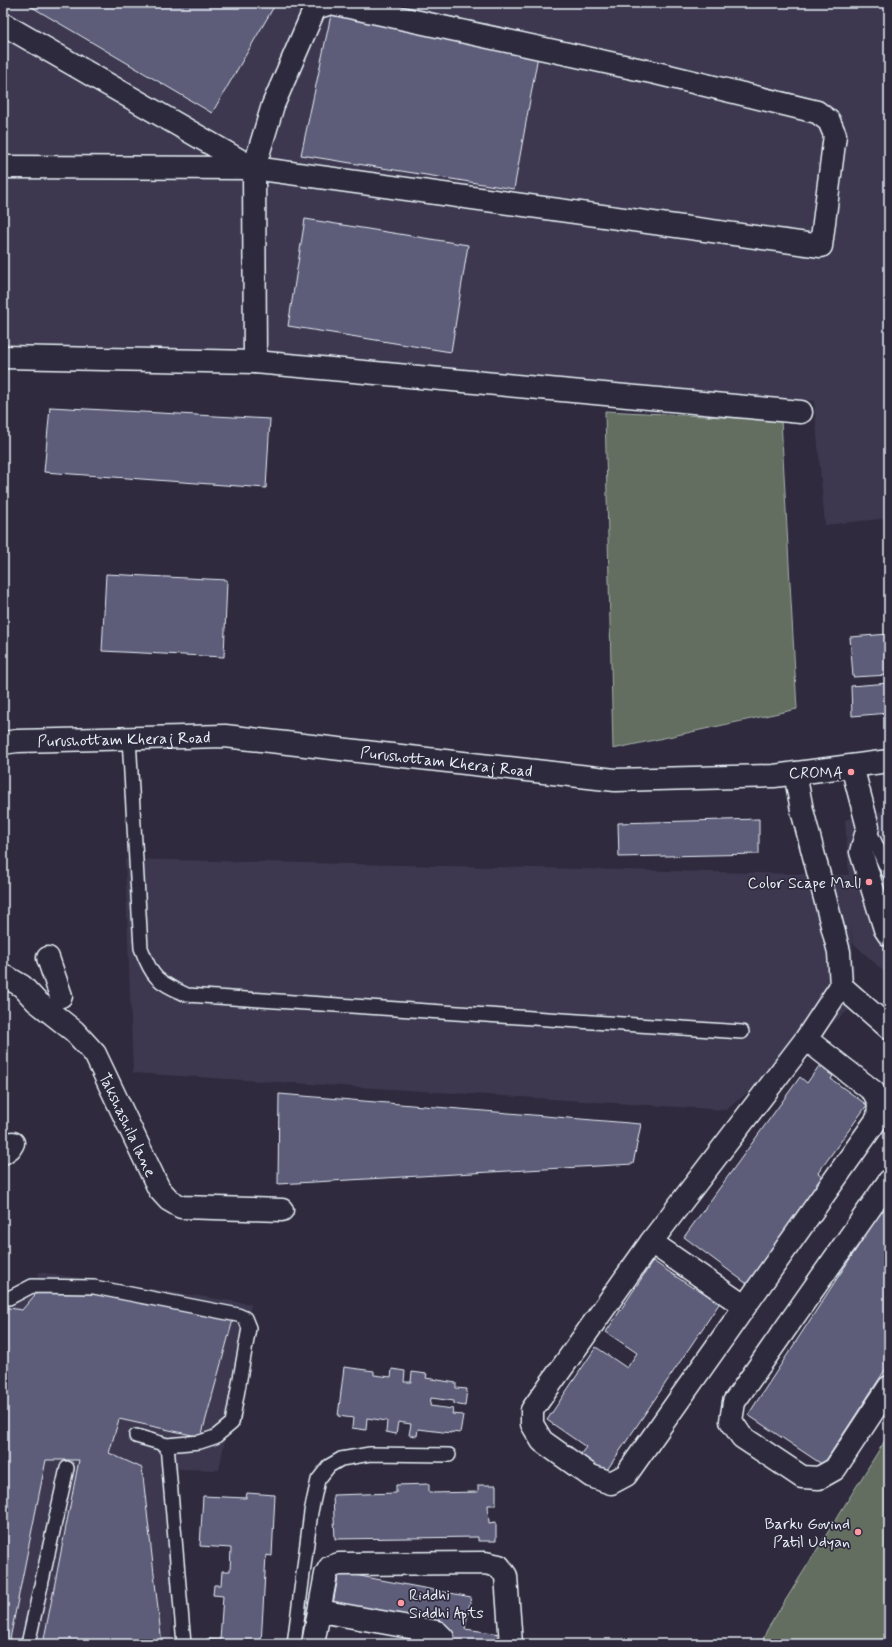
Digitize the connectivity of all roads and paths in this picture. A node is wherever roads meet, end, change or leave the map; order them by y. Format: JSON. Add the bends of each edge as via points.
{"nodes":[{"id":1,"x":314,"y":6,"type":"edge"},
{"id":2,"x":3,"y":24,"type":"edge"},
{"id":3,"x":3,"y":167,"type":"edge"},
{"id":4,"x":254,"y":168,"type":"junction"},
{"id":5,"x":3,"y":357,"type":"edge"},
{"id":6,"x":255,"y":362,"type":"junction"},
{"id":7,"x":801,"y":412,"type":"dead end"},
{"id":8,"x":129,"y":738,"type":"junction"},
{"id":9,"x":3,"y":743,"type":"edge"},
{"id":10,"x":889,"y":761,"type":"edge"},
{"id":11,"x":852,"y":766,"type":"junction"},
{"id":12,"x":795,"y":773,"type":"junction"},
{"id":13,"x":868,"y":827,"type":"junction"},
{"id":14,"x":889,"y":873,"type":"edge"},
{"id":15,"x":889,"y":935,"type":"edge"},
{"id":16,"x":3,"y":975,"type":"edge"},
{"id":17,"x":22,"y":986,"type":"junction"},
{"id":18,"x":841,"y":986,"type":"junction"},
{"id":19,"x":61,"y":996,"type":"dead end"},
{"id":20,"x":889,"y":1028,"type":"edge"},
{"id":21,"x":742,"y":1032,"type":"dead end"},
{"id":22,"x":806,"y":1039,"type":"junction"},
{"id":23,"x":889,"y":1181,"type":"edge"},
{"id":24,"x":282,"y":1210,"type":"dead end"},
{"id":25,"x":651,"y":1242,"type":"junction"},
{"id":26,"x":3,"y":1298,"type":"edge"},
{"id":27,"x":744,"y":1306,"type":"junction"},
{"id":28,"x":889,"y":1387,"type":"edge"},
{"id":29,"x":136,"y":1436,"type":"dead end"},
{"id":30,"x":167,"y":1444,"type":"junction"},
{"id":31,"x":449,"y":1455,"type":"dead end"},
{"id":32,"x":67,"y":1468,"type":"dead end"},
{"id":33,"x":320,"y":1611,"type":"junction"},
{"id":34,"x":28,"y":1644,"type":"edge"},
{"id":35,"x":184,"y":1644,"type":"edge"},
{"id":36,"x":294,"y":1644,"type":"edge"},
{"id":37,"x":313,"y":1644,"type":"edge"},
{"id":38,"x":443,"y":1644,"type":"edge"},
{"id":39,"x":511,"y":1644,"type":"edge"}],
"edges":[{"from":1,"to":4,"type":"street","via":[[273,105]]},
{"from":1,"to":4,"type":"street","via":[[331,3],[358,8],[656,73],[817,112],[830,121],[836,135],[821,246]]},
{"from":2,"to":4,"type":"street"},
{"from":3,"to":4,"type":"street"},
{"from":4,"to":6,"type":"street"},
{"from":5,"to":6,"type":"street"},
{"from":6,"to":7,"type":"street"},
{"from":8,"to":9,"type":"street","name":"Purushottam Kheraj Road"},
{"from":8,"to":12,"type":"street","name":"Purushottam Kheraj Road","via":[[225,736],[614,780],[774,776]]},
{"from":8,"to":21,"type":"lane","via":[[141,948],[149,969],[162,983],[187,995]]},
{"from":10,"to":11,"type":"street","name":"Purushottam Kheraj Road"},
{"from":11,"to":12,"type":"street","name":"Purushottam Kheraj Road"},
{"from":11,"to":13,"type":"street"},
{"from":12,"to":18,"type":"street","via":[[802,810],[839,952]]},
{"from":13,"to":14,"type":"lane"},
{"from":13,"to":15,"type":"street","via":[[861,852]]},
{"from":16,"to":17,"type":"street","name":"Takshashila lane"},
{"from":17,"to":19,"type":"street","via":[[51,967]]},
{"from":17,"to":24,"type":"street","name":"Takshashila lane","via":[[36,1001],[74,1031],[95,1054],[159,1189],[169,1200],[181,1207]]},
{"from":18,"to":20,"type":"street"},
{"from":18,"to":22,"type":"street"},
{"from":22,"to":25,"type":"street"},
{"from":22,"to":27,"type":"street","via":[[874,1092],[879,1104],[878,1118]]},
{"from":23,"to":28,"type":"street","via":[[734,1402],[731,1421],[742,1437],[802,1477],[819,1478],[835,1469]]},
{"from":25,"to":27,"type":"street"},
{"from":25,"to":27,"type":"street","via":[[532,1410],[532,1424],[542,1441],[591,1476],[611,1483],[626,1475]]},
{"from":26,"to":30,"type":"lane","via":[[9,1298],[32,1286],[94,1287],[245,1318],[249,1328],[232,1422],[215,1437],[200,1442]]},
{"from":29,"to":30,"type":"lane"},
{"from":30,"to":35,"type":"lane"},
{"from":31,"to":36,"type":"lane","via":[[370,1454],[342,1459],[329,1466],[318,1480],[311,1512]]},
{"from":32,"to":34,"type":"lane"},
{"from":33,"to":37,"type":"street"},
{"from":33,"to":38,"type":"street","via":[[437,1632]]},
{"from":33,"to":39,"type":"street","via":[[326,1574],[330,1567],[339,1564],[485,1563],[499,1566],[506,1576]]}]}
